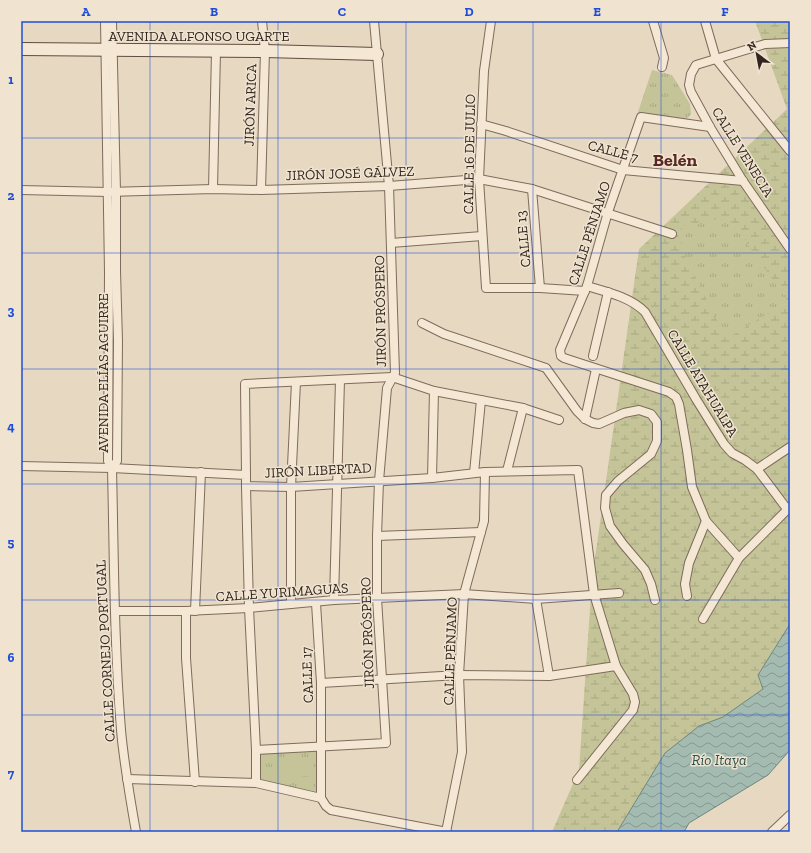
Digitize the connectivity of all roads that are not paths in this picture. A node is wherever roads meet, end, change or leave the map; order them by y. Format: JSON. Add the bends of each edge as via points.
{"nodes":[{"id":1,"x":105,"y":21,"type":"edge"},
{"id":2,"x":112,"y":21,"type":"edge"},
{"id":3,"x":262,"y":21,"type":"edge"},
{"id":4,"x":374,"y":21,"type":"edge"},
{"id":5,"x":491,"y":21,"type":"edge"},
{"id":6,"x":653,"y":21,"type":"edge"},
{"id":7,"x":705,"y":21,"type":"edge"},
{"id":8,"x":790,"y":43,"type":"edge"},
{"id":9,"x":21,"y":49,"type":"edge"},
{"id":10,"x":109,"y":50,"type":"junction"},
{"id":11,"x":216,"y":50,"type":"junction"},
{"id":12,"x":265,"y":51,"type":"junction"},
{"id":13,"x":377,"y":54,"type":"junction"},
{"id":14,"x":716,"y":59,"type":"junction"},
{"id":15,"x":662,"y":67,"type":"dead end"},
{"id":16,"x":481,"y":124,"type":"junction"},
{"id":17,"x":710,"y":127,"type":"junction"},
{"id":18,"x":790,"y":151,"type":"edge"},
{"id":19,"x":623,"y":170,"type":"junction"},
{"id":20,"x":479,"y":179,"type":"junction"},
{"id":21,"x":743,"y":181,"type":"junction"},
{"id":22,"x":388,"y":186,"type":"junction"},
{"id":23,"x":213,"y":189,"type":"junction"},
{"id":24,"x":532,"y":189,"type":"junction"},
{"id":25,"x":21,"y":190,"type":"edge"},
{"id":26,"x":261,"y":190,"type":"junction"},
{"id":27,"x":108,"y":192,"type":"junction"},
{"id":28,"x":116,"y":192,"type":"junction"},
{"id":29,"x":608,"y":212,"type":"junction"},
{"id":30,"x":672,"y":234,"type":"dead end"},
{"id":31,"x":482,"y":236,"type":"junction"},
{"id":32,"x":391,"y":243,"type":"junction"},
{"id":33,"x":790,"y":249,"type":"edge"},
{"id":34,"x":486,"y":288,"type":"joint"},
{"id":35,"x":540,"y":288,"type":"junction"},
{"id":36,"x":586,"y":289,"type":"junction"},
{"id":37,"x":608,"y":292,"type":"junction"},
{"id":38,"x":109,"y":321,"type":"junction"},
{"id":39,"x":117,"y":321,"type":"junction"},
{"id":40,"x":422,"y":323,"type":"dead end"},
{"id":41,"x":593,"y":356,"type":"dead end"},
{"id":42,"x":596,"y":369,"type":"junction"},
{"id":43,"x":392,"y":377,"type":"junction"},
{"id":44,"x":340,"y":380,"type":"junction"},
{"id":45,"x":296,"y":382,"type":"junction"},
{"id":46,"x":434,"y":391,"type":"junction"},
{"id":47,"x":481,"y":400,"type":"junction"},
{"id":48,"x":523,"y":408,"type":"junction"},
{"id":49,"x":585,"y":419,"type":"junction"},
{"id":50,"x":559,"y":420,"type":"dead end"},
{"id":51,"x":790,"y":447,"type":"edge"},
{"id":52,"x":21,"y":466,"type":"edge"},
{"id":53,"x":112,"y":468,"type":"junction"},
{"id":54,"x":757,"y":469,"type":"junction"},
{"id":55,"x":507,"y":471,"type":"junction"},
{"id":56,"x":201,"y":472,"type":"junction"},
{"id":57,"x":485,"y":472,"type":"junction"},
{"id":58,"x":474,"y":473,"type":"junction"},
{"id":59,"x":246,"y":475,"type":"junction"},
{"id":60,"x":432,"y":478,"type":"junction"},
{"id":61,"x":379,"y":481,"type":"junction"},
{"id":62,"x":338,"y":484,"type":"junction"},
{"id":63,"x":246,"y":486,"type":"junction"},
{"id":64,"x":291,"y":487,"type":"junction"},
{"id":65,"x":789,"y":508,"type":"edge"},
{"id":66,"x":706,"y":521,"type":"junction"},
{"id":67,"x":481,"y":532,"type":"junction"},
{"id":68,"x":377,"y":536,"type":"junction"},
{"id":69,"x":739,"y":558,"type":"junction"},
{"id":70,"x":619,"y":593,"type":"dead end"},
{"id":71,"x":464,"y":594,"type":"junction"},
{"id":72,"x":594,"y":594,"type":"junction"},
{"id":73,"x":687,"y":596,"type":"dead end"},
{"id":74,"x":377,"y":598,"type":"junction"},
{"id":75,"x":536,"y":599,"type":"junction"},
{"id":76,"x":334,"y":600,"type":"junction"},
{"id":77,"x":655,"y":600,"type":"dead end"},
{"id":78,"x":316,"y":603,"type":"junction"},
{"id":79,"x":290,"y":604,"type":"junction"},
{"id":80,"x":249,"y":608,"type":"junction"},
{"id":81,"x":114,"y":610,"type":"junction"},
{"id":82,"x":186,"y":611,"type":"junction"},
{"id":83,"x":195,"y":611,"type":"junction"},
{"id":84,"x":703,"y":619,"type":"dead end"},
{"id":85,"x":616,"y":666,"type":"junction"},
{"id":86,"x":460,"y":675,"type":"junction"},
{"id":87,"x":549,"y":676,"type":"junction"},
{"id":88,"x":381,"y":679,"type":"junction"},
{"id":89,"x":321,"y":682,"type":"junction"},
{"id":90,"x":321,"y":746,"type":"junction"},
{"id":91,"x":256,"y":750,"type":"junction"},
{"id":92,"x":127,"y":779,"type":"junction"},
{"id":93,"x":577,"y":780,"type":"dead end"},
{"id":94,"x":195,"y":782,"type":"junction"},
{"id":95,"x":256,"y":783,"type":"junction"},
{"id":96,"x":321,"y":798,"type":"junction"},
{"id":97,"x":790,"y":815,"type":"edge"},
{"id":98,"x":136,"y":832,"type":"edge"},
{"id":99,"x":447,"y":832,"type":"edge"},
{"id":100,"x":772,"y":832,"type":"edge"}],
"edges":[{"from":1,"to":10,"type":"street","name":"AVENIDA ELÍAS AGUIRRE"},
{"from":2,"to":10,"type":"street","name":"AVENIDA ELÍAS AGUIRRE"},
{"from":3,"to":12,"type":"street","name":"JIRÓN ARICA"},
{"from":4,"to":13,"type":"street","name":"JIRÓN PRÓSPERO"},
{"from":5,"to":16,"type":"street","name":"CALLE 16 DE JULIO","via":[[484,71]]},
{"from":6,"to":15,"type":"street","via":[[664,58]]},
{"from":7,"to":14,"type":"street"},
{"from":8,"to":14,"type":"street","via":[[765,44]]},
{"from":9,"to":10,"type":"main road","name":"AVENIDA ALFONSO UGARTE"},
{"from":10,"to":11,"type":"main road","name":"AVENIDA ALFONSO UGARTE"},
{"from":10,"to":27,"type":"street","name":"AVENIDA ELÍAS AGUIRRE"},
{"from":10,"to":28,"type":"street","name":"AVENIDA ELÍAS AGUIRRE"},
{"from":11,"to":12,"type":"main road","name":"AVENIDA ALFONSO UGARTE"},
{"from":11,"to":23,"type":"street"},
{"from":12,"to":13,"type":"main road","name":"AVENIDA ALFONSO UGARTE"},
{"from":12,"to":26,"type":"street","name":"JIRÓN ARICA"},
{"from":13,"to":22,"type":"street","name":"JIRÓN PRÓSPERO"},
{"from":14,"to":17,"type":"street","name":"CALLE VENECIA","via":[[696,65],[689,85]]},
{"from":14,"to":18,"type":"street"},
{"from":16,"to":19,"type":"street","name":"CALLE 7"},
{"from":16,"to":20,"type":"street","name":"CALLE 16 DE JULIO"},
{"from":17,"to":19,"type":"street","name":"CALLE PÉNJAMO","via":[[642,117]]},
{"from":17,"to":21,"type":"street","name":"CALLE VENECIA"},
{"from":19,"to":21,"type":"street","name":"CALLE 7"},
{"from":19,"to":29,"type":"street","name":"CALLE PÉNJAMO"},
{"from":20,"to":22,"type":"street","name":"JIRÓN JOSÉ GÁLVEZ"},
{"from":20,"to":24,"type":"street","name":"JIRÓN JOSÉ GÁLVEZ"},
{"from":20,"to":31,"type":"street","name":"CALLE 16 DE JULIO"},
{"from":21,"to":33,"type":"street","name":"CALLE VENECIA"},
{"from":22,"to":26,"type":"street","name":"JIRÓN JOSÉ GÁLVEZ"},
{"from":22,"to":32,"type":"street","name":"JIRÓN PRÓSPERO"},
{"from":23,"to":26,"type":"street","name":"JIRÓN JOSÉ GÁLVEZ"},
{"from":23,"to":28,"type":"street","name":"JIRÓN JOSÉ GÁLVEZ"},
{"from":24,"to":29,"type":"street","name":"JIRÓN JOSÉ GÁLVEZ"},
{"from":24,"to":35,"type":"street","name":"CALLE 13"},
{"from":25,"to":27,"type":"street","name":"JIRÓN JOSÉ GÁLVEZ"},
{"from":27,"to":28,"type":"street","name":"JIRÓN JOSÉ GÁLVEZ"},
{"from":27,"to":38,"type":"street","name":"AVENIDA ELÍAS AGUIRRE"},
{"from":28,"to":39,"type":"street","name":"AVENIDA ELÍAS AGUIRRE"},
{"from":29,"to":30,"type":"street","name":"JIRÓN JOSÉ GÁLVEZ"},
{"from":29,"to":36,"type":"street","name":"CALLE PÉNJAMO"},
{"from":31,"to":32,"type":"street"},
{"from":31,"to":34,"type":"street","name":"CALLE 16 DE JULIO"},
{"from":32,"to":43,"type":"street","name":"JIRÓN PRÓSPERO","via":[[394,373]]},
{"from":34,"to":35,"type":"street","name":"CALLE ATAHUALPA"},
{"from":35,"to":36,"type":"street","name":"CALLE ATAHUALPA"},
{"from":36,"to":37,"type":"street","name":"CALLE ATAHUALPA"},
{"from":36,"to":42,"type":"street","name":"CALLE PÉNJAMO","via":[[560,350],[564,358]]},
{"from":37,"to":41,"type":"street"},
{"from":37,"to":54,"type":"street","name":"CALLE ATAHUALPA","via":[[637,304],[645,312],[724,444],[732,453]]},
{"from":38,"to":39,"type":"street"},
{"from":38,"to":53,"type":"street","name":"AVENIDA ELÍAS AGUIRRE","via":[[108,461]]},
{"from":39,"to":53,"type":"street","name":"AVENIDA ELÍAS AGUIRRE","via":[[117,461]]},
{"from":40,"to":49,"type":"street","via":[[444,334],[546,368],[568,401]]},
{"from":42,"to":49,"type":"street"},
{"from":42,"to":66,"type":"street","via":[[669,392],[676,397],[692,487]]},
{"from":43,"to":44,"type":"street"},
{"from":43,"to":46,"type":"street"},
{"from":43,"to":61,"type":"street","name":"JIRÓN PRÓSPERO","via":[[387,388]]},
{"from":44,"to":45,"type":"street"},
{"from":44,"to":62,"type":"street"},
{"from":45,"to":59,"type":"street","via":[[245,384]]},
{"from":45,"to":64,"type":"street"},
{"from":46,"to":47,"type":"street"},
{"from":46,"to":60,"type":"street"},
{"from":47,"to":48,"type":"street"},
{"from":47,"to":58,"type":"street"},
{"from":48,"to":50,"type":"street"},
{"from":48,"to":55,"type":"street"},
{"from":49,"to":77,"type":"street","via":[[599,424],[624,413],[639,410],[651,414],[657,422],[657,441],[651,454],[618,481],[606,495],[605,508],[610,526],[645,570]]},
{"from":51,"to":54,"type":"street"},
{"from":52,"to":53,"type":"street","name":"JIRÓN LIBERTAD"},
{"from":53,"to":56,"type":"street","name":"JIRÓN LIBERTAD"},
{"from":53,"to":81,"type":"street","name":"CALLE CORNEJO PORTUGAL"},
{"from":54,"to":65,"type":"street","name":"CALLE ATAHUALPA"},
{"from":55,"to":57,"type":"street","name":"JIRÓN LIBERTAD"},
{"from":55,"to":72,"type":"street","name":"JIRÓN LIBERTAD","via":[[578,470]]},
{"from":56,"to":59,"type":"street","name":"JIRÓN LIBERTAD"},
{"from":56,"to":83,"type":"street"},
{"from":57,"to":58,"type":"street","name":"JIRÓN LIBERTAD"},
{"from":57,"to":67,"type":"street","name":"CALLE PÉNJAMO","via":[[484,521]]},
{"from":58,"to":60,"type":"street","name":"JIRÓN LIBERTAD"},
{"from":59,"to":63,"type":"street","name":"JIRÓN LIBERTAD"},
{"from":60,"to":61,"type":"street","name":"JIRÓN LIBERTAD"},
{"from":61,"to":62,"type":"street","name":"JIRÓN LIBERTAD"},
{"from":61,"to":68,"type":"street","name":"JIRÓN PRÓSPERO"},
{"from":62,"to":64,"type":"street","name":"JIRÓN LIBERTAD"},
{"from":62,"to":76,"type":"street"},
{"from":63,"to":64,"type":"street","name":"JIRÓN LIBERTAD"},
{"from":63,"to":80,"type":"street"},
{"from":64,"to":79,"type":"street"},
{"from":65,"to":69,"type":"street"},
{"from":66,"to":69,"type":"street"},
{"from":66,"to":73,"type":"street","via":[[689,563],[685,584]]},
{"from":67,"to":68,"type":"street"},
{"from":67,"to":71,"type":"street","name":"CALLE PÉNJAMO"},
{"from":68,"to":74,"type":"street","name":"JIRÓN PRÓSPERO"},
{"from":69,"to":84,"type":"street"},
{"from":70,"to":72,"type":"street","name":"CALLE YURIMAGUAS"},
{"from":71,"to":74,"type":"street","name":"CALLE YURIMAGUAS"},
{"from":71,"to":75,"type":"street","name":"CALLE YURIMAGUAS"},
{"from":71,"to":86,"type":"street","name":"CALLE PÉNJAMO"},
{"from":72,"to":75,"type":"street","name":"CALLE YURIMAGUAS"},
{"from":72,"to":85,"type":"street"},
{"from":74,"to":76,"type":"street","name":"CALLE YURIMAGUAS"},
{"from":74,"to":88,"type":"street","name":"JIRÓN PRÓSPERO"},
{"from":75,"to":87,"type":"street"},
{"from":76,"to":78,"type":"street","name":"CALLE YURIMAGUAS"},
{"from":78,"to":79,"type":"street","name":"CALLE YURIMAGUAS"},
{"from":78,"to":89,"type":"street","name":"CALLE 17"},
{"from":79,"to":80,"type":"street","name":"CALLE YURIMAGUAS"},
{"from":80,"to":83,"type":"street","name":"CALLE YURIMAGUAS"},
{"from":80,"to":91,"type":"street"},
{"from":81,"to":82,"type":"street","name":"CALLE YURIMAGUAS"},
{"from":81,"to":92,"type":"street","name":"CALLE CORNEJO PORTUGAL","via":[[121,730]]},
{"from":82,"to":83,"type":"street","name":"CALLE YURIMAGUAS"},
{"from":82,"to":94,"type":"street","via":[[186,658]]},
{"from":85,"to":87,"type":"street"},
{"from":85,"to":93,"type":"street","via":[[633,694],[633,710]]},
{"from":86,"to":87,"type":"street"},
{"from":86,"to":88,"type":"street"},
{"from":86,"to":99,"type":"street","name":"CALLE PÉNJAMO","via":[[462,752]]},
{"from":88,"to":89,"type":"street"},
{"from":88,"to":90,"type":"street","name":"JIRÓN PRÓSPERO","via":[[386,743]]},
{"from":89,"to":90,"type":"street","name":"CALLE 17"},
{"from":90,"to":91,"type":"street"},
{"from":90,"to":96,"type":"street","name":"CALLE 17"},
{"from":91,"to":95,"type":"street"},
{"from":92,"to":94,"type":"street"},
{"from":92,"to":98,"type":"street","name":"CALLE CORNEJO PORTUGAL"},
{"from":94,"to":95,"type":"street"},
{"from":95,"to":96,"type":"street"},
{"from":96,"to":99,"type":"street","via":[[331,810]]},
{"from":97,"to":100,"type":"street"}]}
